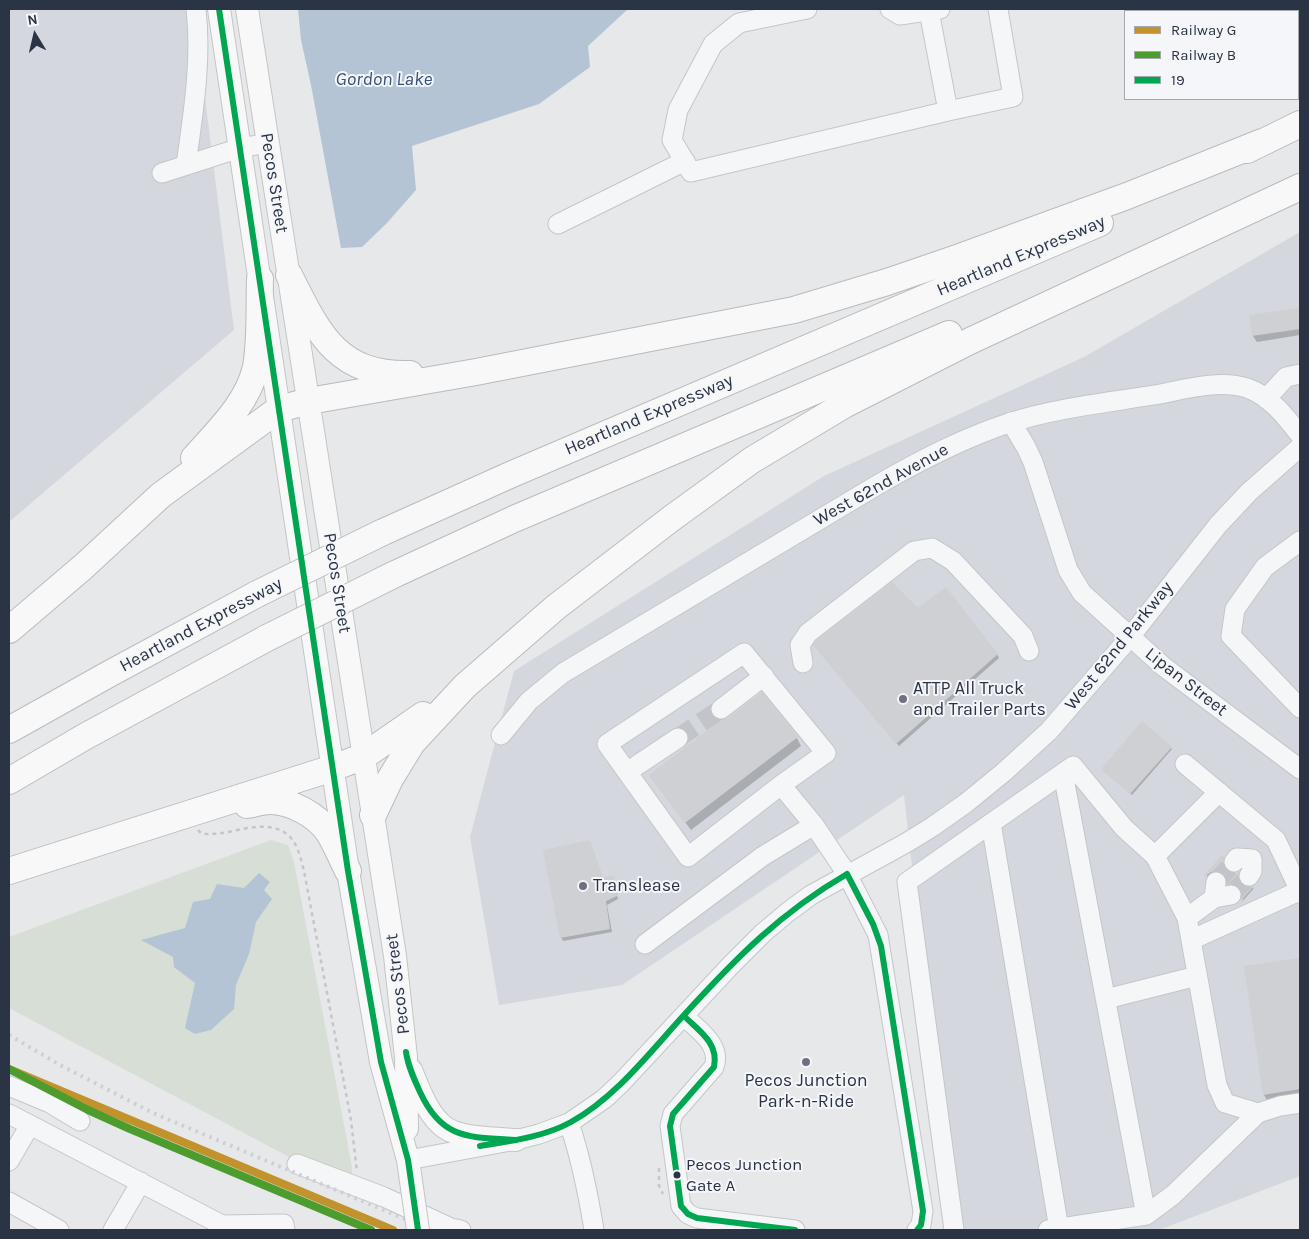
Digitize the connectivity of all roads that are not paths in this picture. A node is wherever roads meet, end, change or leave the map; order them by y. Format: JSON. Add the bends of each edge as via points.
{"nodes":[{"id":1,"x":196,"y":9,"type":"edge"},
{"id":2,"x":219,"y":9,"type":"edge"},
{"id":3,"x":247,"y":9,"type":"edge"},
{"id":4,"x":806,"y":9,"type":"edge"},
{"id":5,"x":890,"y":9,"type":"edge"},
{"id":6,"x":998,"y":9,"type":"edge"},
{"id":7,"x":934,"y":10,"type":"edge"},
{"id":8,"x":948,"y":111,"type":"junction"},
{"id":9,"x":1300,"y":124,"type":"edge"},
{"id":10,"x":1262,"y":142,"type":"junction"},
{"id":11,"x":268,"y":143,"type":"junction"},
{"id":12,"x":240,"y":148,"type":"junction"},
{"id":13,"x":684,"y":161,"type":"junction"},
{"id":14,"x":186,"y":165,"type":"junction"},
{"id":15,"x":162,"y":173,"type":"dead end"},
{"id":16,"x":1300,"y":182,"type":"edge"},
{"id":17,"x":1300,"y":187,"type":"edge"},
{"id":18,"x":558,"y":224,"type":"dead end"},
{"id":19,"x":289,"y":275,"type":"junction"},
{"id":20,"x":260,"y":279,"type":"junction"},
{"id":21,"x":476,"y":372,"type":"junction"},
{"id":22,"x":1300,"y":374,"type":"edge"},
{"id":23,"x":1266,"y":399,"type":"junction"},
{"id":24,"x":309,"y":401,"type":"junction"},
{"id":25,"x":279,"y":409,"type":"junction"},
{"id":26,"x":1011,"y":422,"type":"junction"},
{"id":27,"x":1300,"y":435,"type":"edge"},
{"id":28,"x":1300,"y":447,"type":"edge"},
{"id":29,"x":161,"y":496,"type":"junction"},
{"id":30,"x":1300,"y":541,"type":"edge"},
{"id":31,"x":9,"y":630,"type":"edge"},
{"id":32,"x":1130,"y":637,"type":"junction"},
{"id":33,"x":1029,"y":652,"type":"dead end"},
{"id":34,"x":802,"y":663,"type":"dead end"},
{"id":35,"x":764,"y":676,"type":"junction"},
{"id":36,"x":465,"y":686,"type":"junction"},
{"id":37,"x":1300,"y":708,"type":"edge"},
{"id":38,"x":721,"y":709,"type":"tunnel mouth"},
{"id":39,"x":9,"y":730,"type":"edge"},
{"id":40,"x":501,"y":735,"type":"dead end"},
{"id":41,"x":678,"y":738,"type":"tunnel mouth"},
{"id":42,"x":364,"y":756,"type":"junction"},
{"id":43,"x":1185,"y":764,"type":"dead end"},
{"id":44,"x":333,"y":768,"type":"junction"},
{"id":45,"x":1300,"y":769,"type":"edge"},
{"id":46,"x":627,"y":772,"type":"junction"},
{"id":47,"x":1063,"y":773,"type":"junction"},
{"id":48,"x":9,"y":781,"type":"edge"},
{"id":49,"x":782,"y":785,"type":"junction"},
{"id":50,"x":1219,"y":792,"type":"junction"},
{"id":51,"x":191,"y":813,"type":"junction"},
{"id":52,"x":373,"y":815,"type":"junction"},
{"id":53,"x":991,"y":824,"type":"junction"},
{"id":54,"x":814,"y":825,"type":"junction"},
{"id":55,"x":1273,"y":838,"type":"junction"},
{"id":56,"x":1155,"y":856,"type":"junction"},
{"id":57,"x":1245,"y":865,"type":"tunnel mouth"},
{"id":58,"x":9,"y":871,"type":"edge"},
{"id":59,"x":348,"y":871,"type":"junction"},
{"id":60,"x":847,"y":874,"type":"junction"},
{"id":61,"x":1220,"y":892,"type":"tunnel mouth"},
{"id":62,"x":1300,"y":892,"type":"edge"},
{"id":63,"x":1187,"y":918,"type":"junction"},
{"id":64,"x":1191,"y":940,"type":"junction"},
{"id":65,"x":645,"y":944,"type":"dead end"},
{"id":66,"x":1197,"y":976,"type":"junction"},
{"id":67,"x":1106,"y":999,"type":"junction"},
{"id":68,"x":684,"y":1016,"type":"junction"},
{"id":69,"x":406,"y":1057,"type":"junction"},
{"id":70,"x":9,"y":1086,"type":"edge"},
{"id":71,"x":1300,"y":1103,"type":"edge"},
{"id":72,"x":1258,"y":1113,"type":"junction"},
{"id":73,"x":9,"y":1114,"type":"edge"},
{"id":74,"x":80,"y":1121,"type":"dead end"},
{"id":75,"x":569,"y":1123,"type":"junction"},
{"id":76,"x":30,"y":1125,"type":"junction"},
{"id":77,"x":516,"y":1140,"type":"junction"},
{"id":78,"x":9,"y":1161,"type":"edge"},
{"id":79,"x":297,"y":1164,"type":"dead end"},
{"id":80,"x":409,"y":1167,"type":"junction"},
{"id":81,"x":141,"y":1182,"type":"junction"},
{"id":82,"x":9,"y":1202,"type":"edge"},
{"id":83,"x":1146,"y":1216,"type":"junction"},
{"id":84,"x":221,"y":1228,"type":"edge"},
{"id":85,"x":289,"y":1228,"type":"edge"},
{"id":86,"x":59,"y":1230,"type":"edge"},
{"id":87,"x":113,"y":1230,"type":"edge"},
{"id":88,"x":418,"y":1230,"type":"edge"},
{"id":89,"x":461,"y":1230,"type":"edge"},
{"id":90,"x":594,"y":1230,"type":"edge"},
{"id":91,"x":795,"y":1230,"type":"edge"},
{"id":92,"x":917,"y":1230,"type":"edge"},
{"id":93,"x":954,"y":1230,"type":"edge"},
{"id":94,"x":1054,"y":1230,"type":"edge"}],
"edges":[{"from":1,"to":14,"type":"street","via":[[196,92]]},
{"from":2,"to":12,"type":"main road","name":"Pecos Street"},
{"from":3,"to":11,"type":"main road","name":"Pecos Street"},
{"from":4,"to":13,"type":"street","via":[[739,23],[713,44],[678,110],[672,140]]},
{"from":5,"to":7,"type":"street","via":[[900,15]]},
{"from":6,"to":8,"type":"street","via":[[1013,97]]},
{"from":7,"to":8,"type":"street"},
{"from":8,"to":13,"type":"street","via":[[691,172]]},
{"from":9,"to":10,"type":"highway","name":"Heartland Expressway"},
{"from":10,"to":21,"type":"highway","via":[[1118,199],[843,296],[794,310]]},
{"from":10,"to":39,"type":"highway","name":"Heartland Expressway","bridge":true,"via":[[1097,224],[382,533],[257,594]]},
{"from":11,"to":12,"type":"street"},
{"from":11,"to":19,"type":"main road","name":"Pecos Street"},
{"from":12,"to":14,"type":"street"},
{"from":12,"to":20,"type":"main road","name":"Pecos Street"},
{"from":13,"to":18,"type":"street"},
{"from":14,"to":15,"type":"street"},
{"from":16,"to":48,"type":"highway","bridge":true,"via":[[514,519],[393,575],[267,638]]},
{"from":17,"to":36,"type":"highway","via":[[970,341],[808,426],[752,460],[672,518],[556,607]]},
{"from":19,"to":21,"type":"highway","via":[[326,341],[354,363],[378,372],[397,374]]},
{"from":19,"to":24,"type":"main road","name":"Pecos Street"},
{"from":20,"to":25,"type":"main road","name":"Pecos Street"},
{"from":20,"to":29,"type":"highway","via":[[258,349],[246,392],[228,419]]},
{"from":21,"to":24,"type":"highway"},
{"from":22,"to":23,"type":"street","via":[[1286,377]]},
{"from":23,"to":26,"type":"street","name":"West 62nd Avenue","via":[[1242,387],[1212,386],[1073,408]]},
{"from":23,"to":27,"type":"street","name":"West 62nd Avenue"},
{"from":24,"to":25,"type":"highway"},
{"from":24,"to":42,"type":"main road","name":"Pecos Street"},
{"from":25,"to":29,"type":"highway"},
{"from":25,"to":44,"type":"main road","name":"Pecos Street"},
{"from":26,"to":32,"type":"street","name":"Lipan Street","via":[[1033,462],[1075,584]]},
{"from":26,"to":40,"type":"street","name":"West 62nd Avenue","via":[[960,441],[913,464],[563,673],[529,701]]},
{"from":28,"to":32,"type":"street","name":"West 62nd Parkway","via":[[1249,492],[1218,525]]},
{"from":29,"to":31,"type":"highway"},
{"from":30,"to":37,"type":"street","via":[[1265,567],[1235,609],[1231,636]]},
{"from":32,"to":45,"type":"street","name":"Lipan Street","via":[[1164,667]]},
{"from":32,"to":60,"type":"street","name":"West 62nd Parkway","via":[[1049,731],[1004,772],[906,843]]},
{"from":33,"to":34,"type":"street","via":[[1023,636],[953,561],[932,548],[914,551],[808,633],[800,645]]},
{"from":35,"to":38,"type":"street"},
{"from":35,"to":46,"type":"street","via":[[744,653],[607,744]]},
{"from":35,"to":49,"type":"street","via":[[826,753]]},
{"from":36,"to":42,"type":"highway"},
{"from":36,"to":52,"type":"highway","via":[[412,743]]},
{"from":41,"to":46,"type":"street"},
{"from":42,"to":44,"type":"highway"},
{"from":42,"to":52,"type":"main road","name":"Pecos Street"},
{"from":43,"to":50,"type":"street"},
{"from":44,"to":51,"type":"highway"},
{"from":44,"to":59,"type":"main road","name":"Pecos Street"},
{"from":46,"to":49,"type":"street","via":[[688,857]]},
{"from":47,"to":53,"type":"street"},
{"from":47,"to":56,"type":"street","via":[[1073,766],[1124,828]]},
{"from":47,"to":67,"type":"street"},
{"from":49,"to":54,"type":"street"},
{"from":50,"to":55,"type":"street"},
{"from":50,"to":56,"type":"street"},
{"from":51,"to":58,"type":"highway"},
{"from":51,"to":59,"type":"highway","via":[[270,801],[289,804],[322,826]]},
{"from":52,"to":69,"type":"main road","name":"Pecos Street","via":[[395,956]]},
{"from":53,"to":93,"type":"street","via":[[907,882]]},
{"from":53,"to":94,"type":"street"},
{"from":54,"to":60,"type":"street"},
{"from":54,"to":65,"type":"street","via":[[763,856]]},
{"from":55,"to":57,"type":"street"},
{"from":55,"to":62,"type":"street"},
{"from":56,"to":63,"type":"street"},
{"from":59,"to":80,"type":"main road","name":"Pecos Street","via":[[381,1062]]},
{"from":60,"to":68,"type":"street","name":"West 62nd Parkway","via":[[811,895],[769,928]]},
{"from":60,"to":92,"type":"street","via":[[881,946],[922,1199],[924,1218]]},
{"from":61,"to":63,"type":"street"},
{"from":62,"to":64,"type":"street"},
{"from":63,"to":64,"type":"street"},
{"from":64,"to":66,"type":"street"},
{"from":66,"to":67,"type":"street"},
{"from":66,"to":72,"type":"street","via":[[1217,1085],[1225,1103]]},
{"from":67,"to":83,"type":"street"},
{"from":68,"to":75,"type":"street","name":"West 62nd Parkway","via":[[621,1083]]},
{"from":68,"to":91,"type":"street","via":[[714,1047],[717,1061],[673,1114],[670,1126],[681,1206],[696,1218]]},
{"from":69,"to":77,"type":"main road","via":[[422,1098],[446,1129],[466,1136]]},
{"from":69,"to":80,"type":"main road","name":"Pecos Street"},
{"from":70,"to":74,"type":"street","via":[[50,1103]]},
{"from":71,"to":72,"type":"street"},
{"from":72,"to":83,"type":"street"},
{"from":73,"to":76,"type":"street"},
{"from":75,"to":77,"type":"street","name":"West 62nd Parkway"},
{"from":75,"to":90,"type":"street","via":[[580,1154]]},
{"from":76,"to":78,"type":"street"},
{"from":76,"to":81,"type":"street"},
{"from":77,"to":80,"type":"street","name":"West 62nd Parkway"},
{"from":79,"to":89,"type":"street"},
{"from":80,"to":88,"type":"main road","name":"Pecos Street","bridge":true},
{"from":81,"to":84,"type":"street"},
{"from":81,"to":87,"type":"street"},
{"from":82,"to":86,"type":"street"},
{"from":83,"to":94,"type":"street"},
{"from":84,"to":85,"type":"street"}]}
